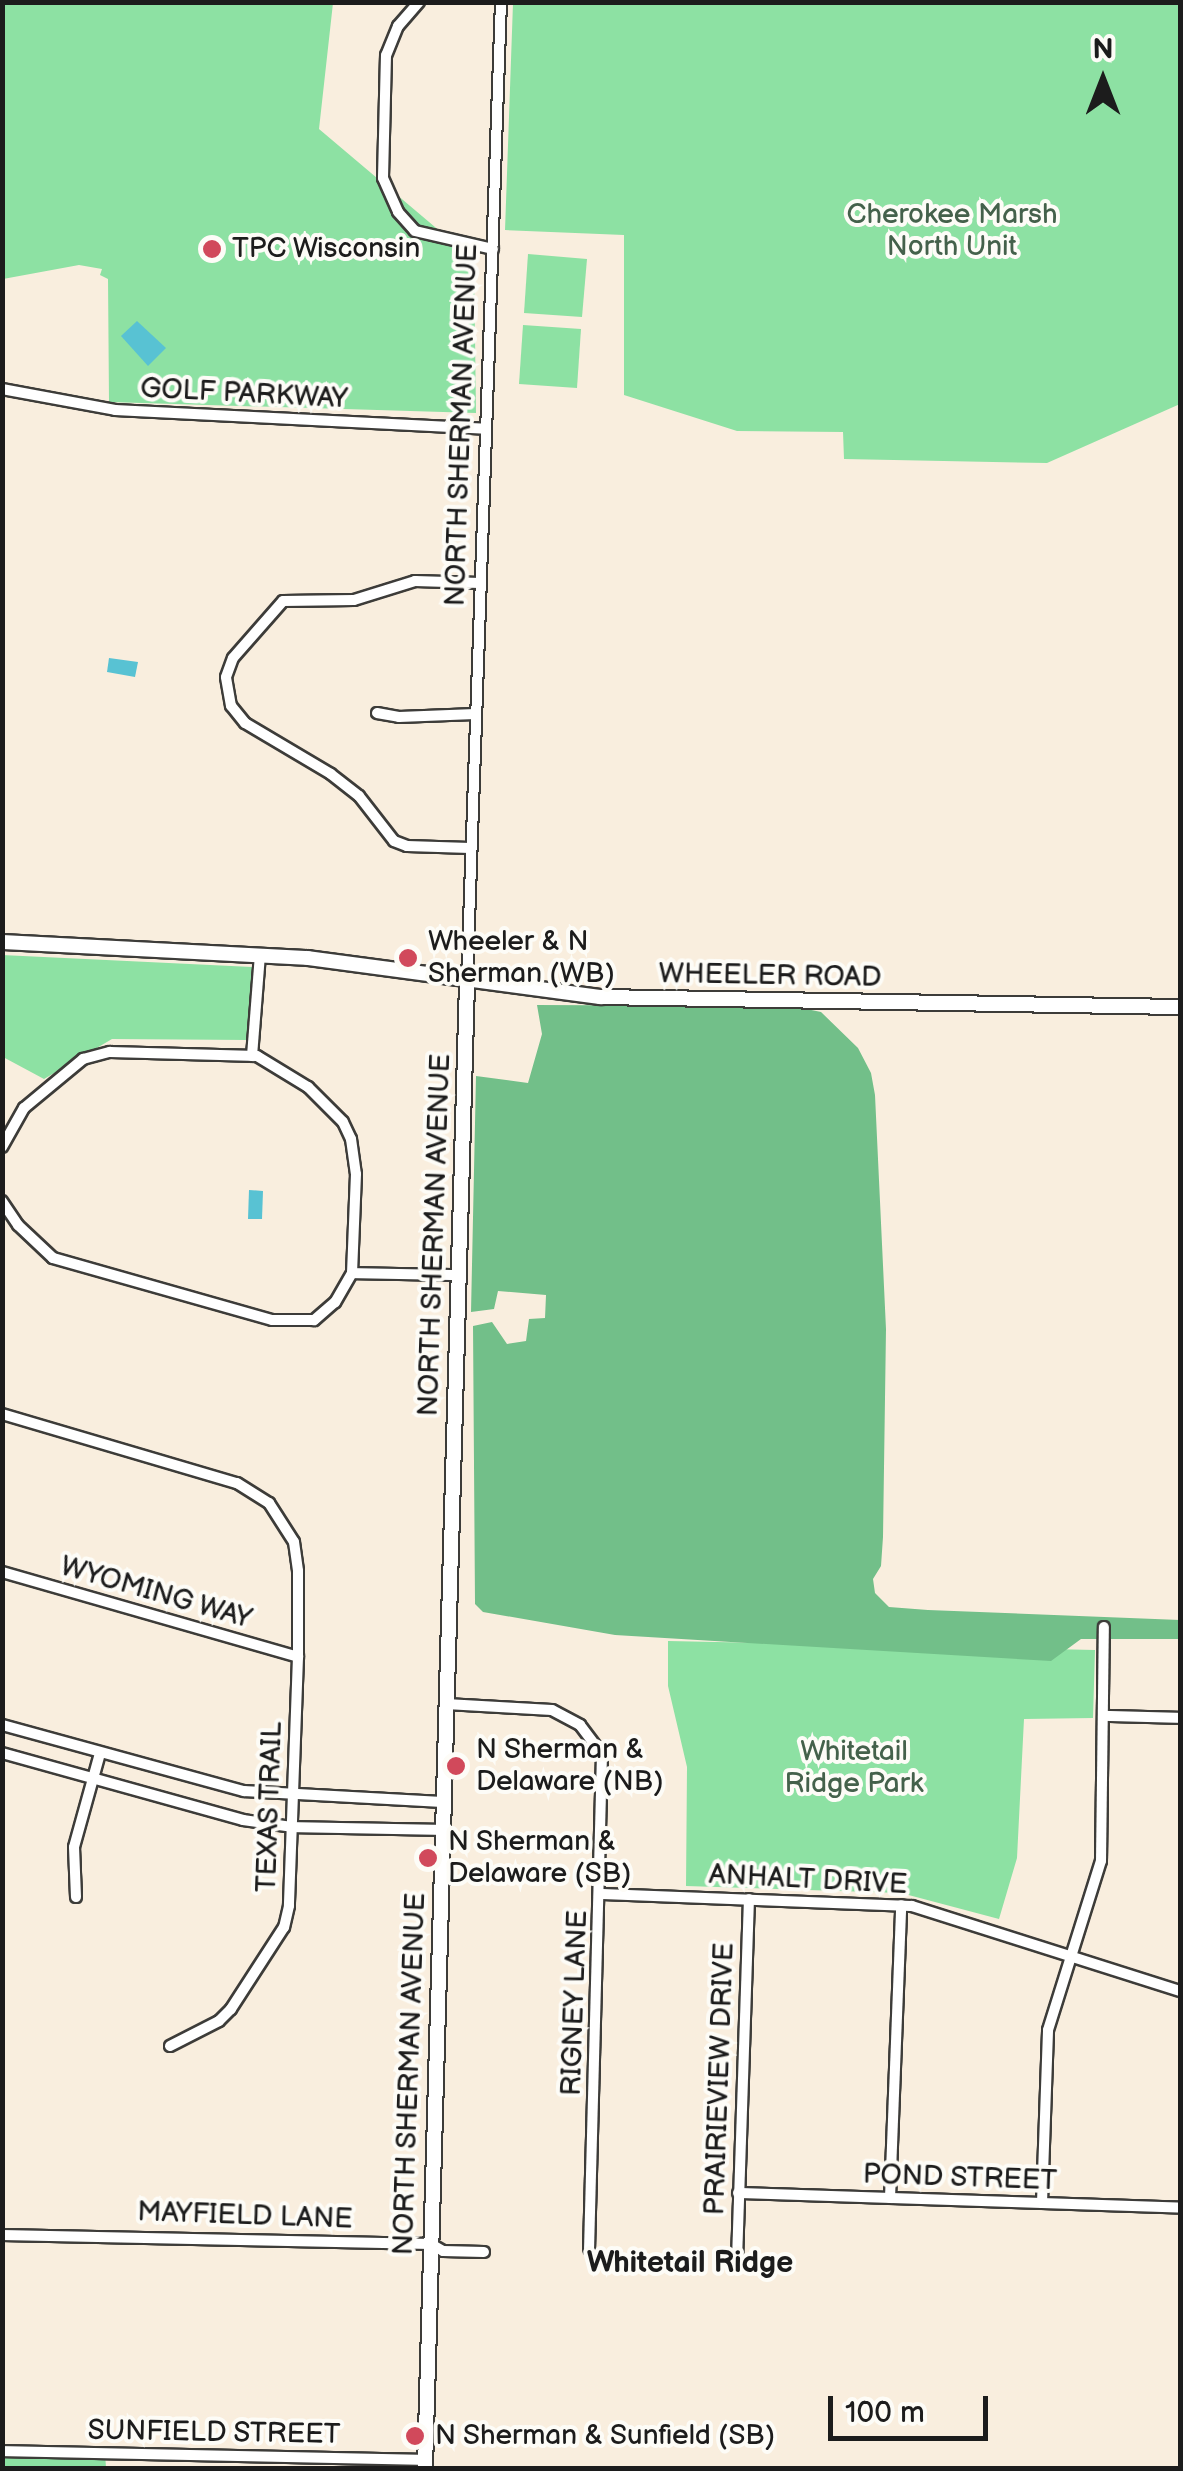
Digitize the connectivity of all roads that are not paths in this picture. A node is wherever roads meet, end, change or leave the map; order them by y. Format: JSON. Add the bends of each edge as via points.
{"nodes":[{"id":1,"x":419,"y":2,"type":"edge"},
{"id":2,"x":501,"y":2,"type":"edge"},
{"id":3,"x":494,"y":248,"type":"junction"},
{"id":4,"x":2,"y":389,"type":"edge"},
{"id":5,"x":486,"y":429,"type":"junction"},
{"id":6,"x":480,"y":583,"type":"junction"},
{"id":7,"x":377,"y":713,"type":"dead end"},
{"id":8,"x":475,"y":714,"type":"junction"},
{"id":9,"x":470,"y":848,"type":"junction"},
{"id":10,"x":2,"y":942,"type":"edge"},
{"id":11,"x":260,"y":956,"type":"junction"},
{"id":12,"x":468,"y":980,"type":"junction"},
{"id":13,"x":1180,"y":1008,"type":"edge"},
{"id":14,"x":252,"y":1056,"type":"junction"},
{"id":15,"x":2,"y":1147,"type":"edge"},
{"id":16,"x":2,"y":1200,"type":"edge"},
{"id":17,"x":352,"y":1273,"type":"junction"},
{"id":18,"x":459,"y":1275,"type":"junction"},
{"id":19,"x":2,"y":1414,"type":"edge"},
{"id":20,"x":2,"y":1572,"type":"edge"},
{"id":21,"x":1104,"y":1627,"type":"dead end"},
{"id":22,"x":298,"y":1657,"type":"junction"},
{"id":23,"x":446,"y":1704,"type":"junction"},
{"id":24,"x":1106,"y":1716,"type":"junction"},
{"id":25,"x":1180,"y":1718,"type":"edge"},
{"id":26,"x":2,"y":1726,"type":"edge"},
{"id":27,"x":2,"y":1753,"type":"edge"},
{"id":28,"x":100,"y":1753,"type":"junction"},
{"id":29,"x":92,"y":1779,"type":"junction"},
{"id":30,"x":293,"y":1796,"type":"junction"},
{"id":31,"x":442,"y":1802,"type":"junction"},
{"id":32,"x":292,"y":1828,"type":"junction"},
{"id":33,"x":442,"y":1830,"type":"junction"},
{"id":34,"x":601,"y":1894,"type":"junction"},
{"id":35,"x":76,"y":1897,"type":"dead end"},
{"id":36,"x":749,"y":1899,"type":"junction"},
{"id":37,"x":902,"y":1905,"type":"junction"},
{"id":38,"x":1073,"y":1954,"type":"junction"},
{"id":39,"x":1180,"y":1990,"type":"edge"},
{"id":40,"x":170,"y":2046,"type":"dead end"},
{"id":41,"x":738,"y":2193,"type":"junction"},
{"id":42,"x":890,"y":2198,"type":"junction"},
{"id":43,"x":1042,"y":2203,"type":"junction"},
{"id":44,"x":1180,"y":2208,"type":"edge"},
{"id":45,"x":2,"y":2235,"type":"edge"},
{"id":46,"x":431,"y":2244,"type":"junction"},
{"id":47,"x":589,"y":2249,"type":"dead end"},
{"id":48,"x":484,"y":2252,"type":"dead end"},
{"id":49,"x":737,"y":2260,"type":"dead end"},
{"id":50,"x":2,"y":2452,"type":"edge"},
{"id":51,"x":425,"y":2464,"type":"edge"}],
"edges":[{"from":1,"to":3,"type":"street","via":[[398,26],[386,55],[383,178],[415,231]]},
{"from":2,"to":3,"type":"street","name":"NORTH SHERMAN AVENUE"},
{"from":3,"to":5,"type":"street","name":"NORTH SHERMAN AVENUE"},
{"from":4,"to":5,"type":"street","name":"GOLF PARKWAY","via":[[115,410]]},
{"from":5,"to":6,"type":"street","name":"NORTH SHERMAN AVENUE"},
{"from":6,"to":8,"type":"street","name":"NORTH SHERMAN AVENUE"},
{"from":6,"to":9,"type":"street","via":[[405,582],[354,600],[288,599],[228,667],[228,698],[245,723],[359,796],[394,841]]},
{"from":7,"to":8,"type":"street"},
{"from":8,"to":9,"type":"street","name":"NORTH SHERMAN AVENUE"},
{"from":9,"to":12,"type":"street","name":"NORTH SHERMAN AVENUE"},
{"from":10,"to":11,"type":"street","name":"WHEELER ROAD"},
{"from":11,"to":12,"type":"street","name":"WHEELER ROAD"},
{"from":11,"to":14,"type":"street"},
{"from":12,"to":13,"type":"street","name":"WHEELER ROAD","via":[[600,997]]},
{"from":12,"to":18,"type":"street","name":"NORTH SHERMAN AVENUE"},
{"from":14,"to":15,"type":"street","via":[[110,1052],[82,1059],[24,1108]]},
{"from":14,"to":17,"type":"street","via":[[308,1086],[351,1140]]},
{"from":16,"to":17,"type":"street","via":[[53,1258],[272,1320],[314,1320],[336,1302]]},
{"from":17,"to":18,"type":"street"},
{"from":18,"to":23,"type":"street","name":"NORTH SHERMAN AVENUE"},
{"from":19,"to":22,"type":"street","name":"TEXAS TRAIL","via":[[238,1482],[260,1495],[294,1542]]},
{"from":20,"to":22,"type":"street","name":"WYOMING WAY"},
{"from":21,"to":24,"type":"street"},
{"from":22,"to":30,"type":"street","name":"TEXAS TRAIL"},
{"from":23,"to":31,"type":"street","name":"NORTH SHERMAN AVENUE"},
{"from":23,"to":34,"type":"street","name":"RIGNEY LANE","via":[[552,1710],[591,1737],[602,1754],[604,1779]]},
{"from":24,"to":25,"type":"street"},
{"from":24,"to":38,"type":"street","via":[[1102,1861]]},
{"from":26,"to":28,"type":"street"},
{"from":27,"to":29,"type":"street"},
{"from":28,"to":29,"type":"street"},
{"from":28,"to":30,"type":"street","via":[[244,1791]]},
{"from":29,"to":32,"type":"street"},
{"from":29,"to":35,"type":"street","via":[[74,1846]]},
{"from":30,"to":31,"type":"street"},
{"from":30,"to":32,"type":"street","name":"TEXAS TRAIL"},
{"from":31,"to":33,"type":"street","name":"NORTH SHERMAN AVENUE"},
{"from":32,"to":33,"type":"street"},
{"from":32,"to":40,"type":"street","name":"TEXAS TRAIL","via":[[289,1906],[274,1949],[219,2021]]},
{"from":33,"to":46,"type":"street","name":"NORTH SHERMAN AVENUE"},
{"from":34,"to":36,"type":"street","name":"ANHALT DRIVE"},
{"from":34,"to":47,"type":"street","name":"RIGNEY LANE"},
{"from":36,"to":37,"type":"street","name":"ANHALT DRIVE"},
{"from":36,"to":41,"type":"street","name":"PRAIRIEVIEW DRIVE"},
{"from":37,"to":38,"type":"street","name":"ANHALT DRIVE"},
{"from":37,"to":42,"type":"street"},
{"from":38,"to":39,"type":"street","name":"ANHALT DRIVE"},
{"from":38,"to":43,"type":"street","via":[[1048,2030]]},
{"from":41,"to":42,"type":"street","name":"POND STREET"},
{"from":41,"to":49,"type":"street","name":"PRAIRIEVIEW DRIVE"},
{"from":42,"to":43,"type":"street","name":"POND STREET"},
{"from":43,"to":44,"type":"street","name":"POND STREET"},
{"from":45,"to":46,"type":"street","name":"MAYFIELD LANE"},
{"from":46,"to":48,"type":"street","name":"MAYFIELD LANE","via":[[443,2251]]},
{"from":46,"to":51,"type":"street","name":"NORTH SHERMAN AVENUE"},
{"from":50,"to":51,"type":"street","name":"SUNFIELD STREET"}]}
